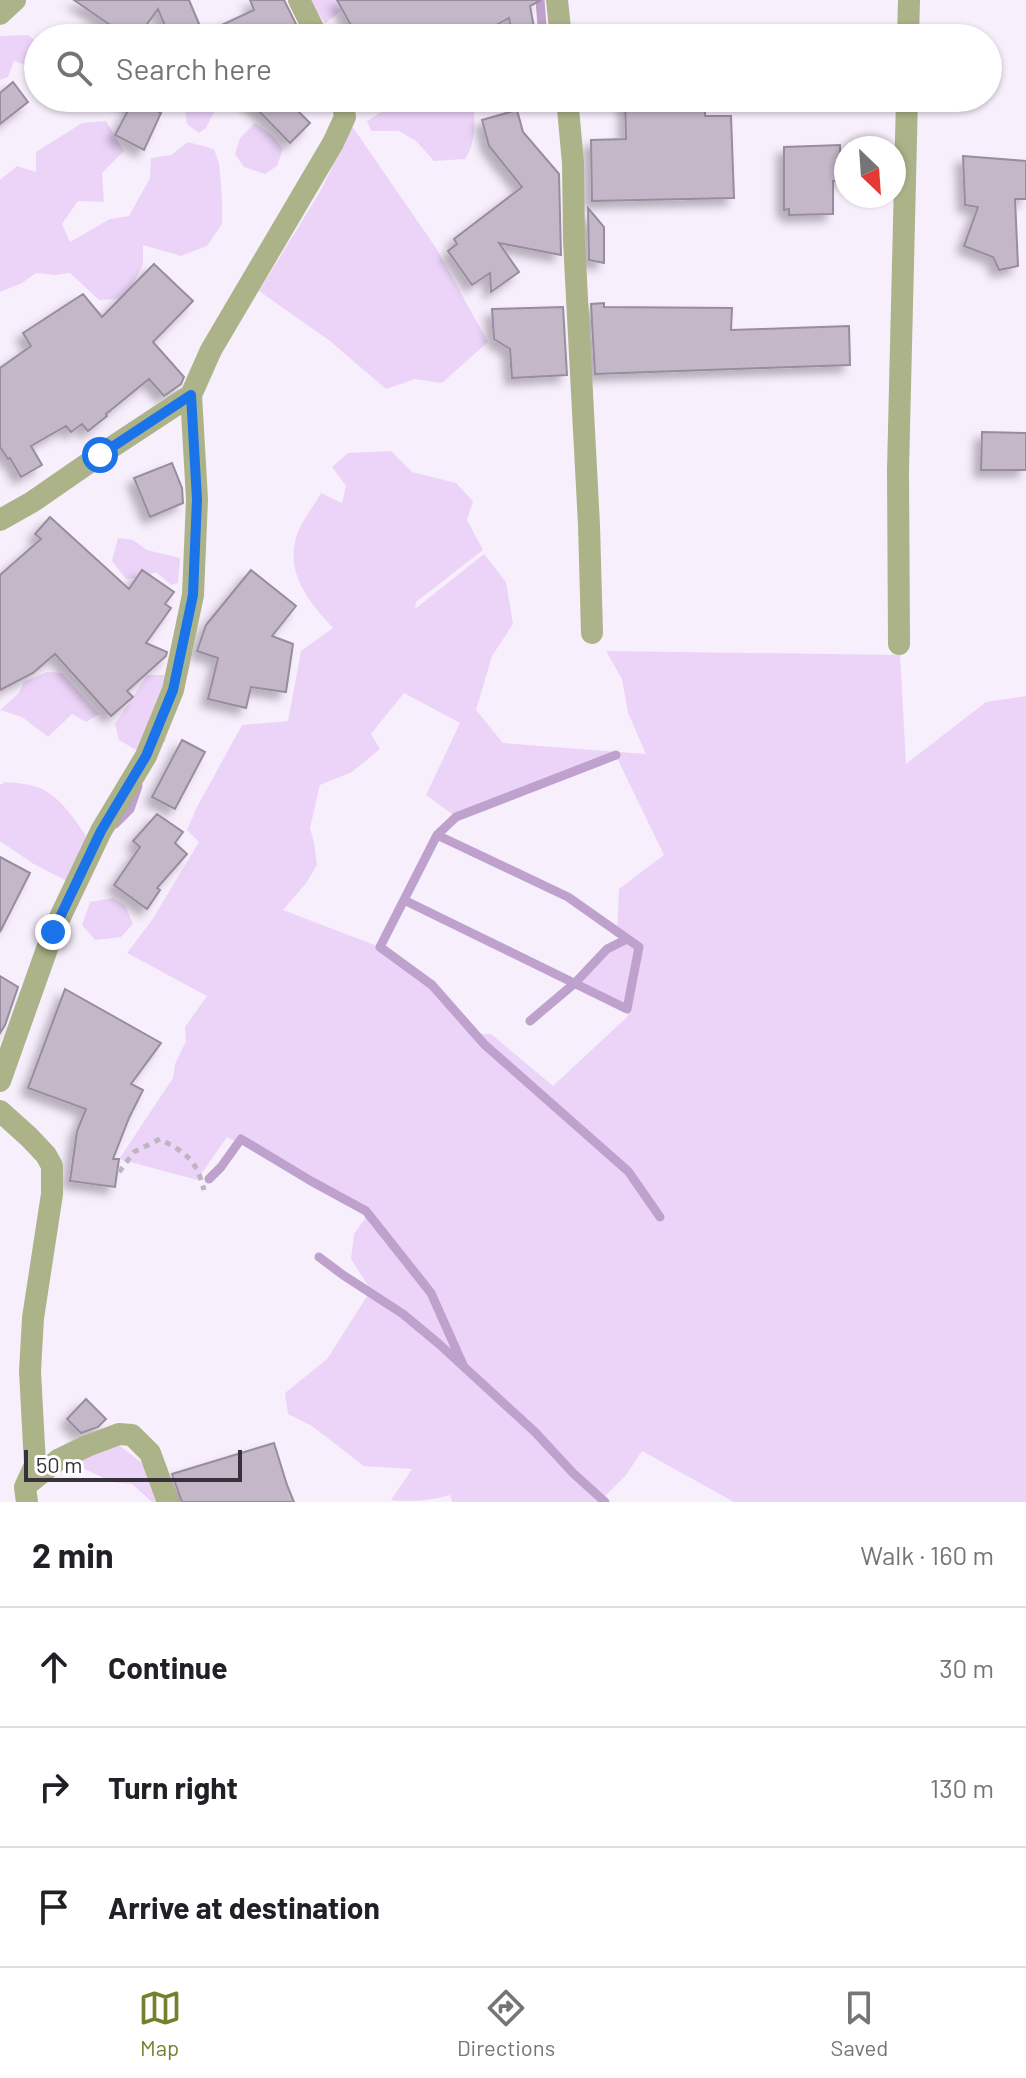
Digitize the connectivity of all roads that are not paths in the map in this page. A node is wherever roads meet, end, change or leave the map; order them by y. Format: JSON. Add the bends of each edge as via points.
{"nodes":[{"id":1,"x":15,"y":0,"type":"edge"},
{"id":2,"x":299,"y":0,"type":"edge"},
{"id":3,"x":557,"y":0,"type":"edge"},
{"id":4,"x":909,"y":0,"type":"edge"},
{"id":5,"x":0,"y":14,"type":"edge"},
{"id":6,"x":311,"y":24,"type":"edge"},
{"id":7,"x":560,"y":24,"type":"edge"},
{"id":8,"x":908,"y":24,"type":"edge"},
{"id":9,"x":344,"y":112,"type":"edge"},
{"id":10,"x":568,"y":112,"type":"edge"},
{"id":11,"x":907,"y":112,"type":"edge"},
{"id":12,"x":191,"y":395,"type":"junction"},
{"id":13,"x":0,"y":520,"type":"edge"},
{"id":14,"x":592,"y":633,"type":"dead end"},
{"id":15,"x":899,"y":644,"type":"dead end"},
{"id":16,"x":0,"y":1081,"type":"edge"},
{"id":17,"x":0,"y":1111,"type":"edge"},
{"id":18,"x":26,"y":1495,"type":"edge"},
{"id":19,"x":168,"y":1502,"type":"edge"}],
"edges":[{"from":1,"to":5,"type":"street"},
{"from":2,"to":6,"type":"street"},
{"from":3,"to":7,"type":"street"},
{"from":4,"to":8,"type":"street"},
{"from":9,"to":12,"type":"street","via":[[333,143],[211,350]]},
{"from":10,"to":14,"type":"street"},
{"from":11,"to":15,"type":"street"},
{"from":12,"to":13,"type":"street"},
{"from":12,"to":16,"type":"street","via":[[197,499],[193,595],[173,690],[146,756],[101,831],[53,932]]},
{"from":17,"to":18,"type":"street","via":[[52,1166],[33,1318],[35,1465]]},
{"from":18,"to":19,"type":"street","via":[[58,1460],[119,1434],[132,1435],[150,1453]]}]}
